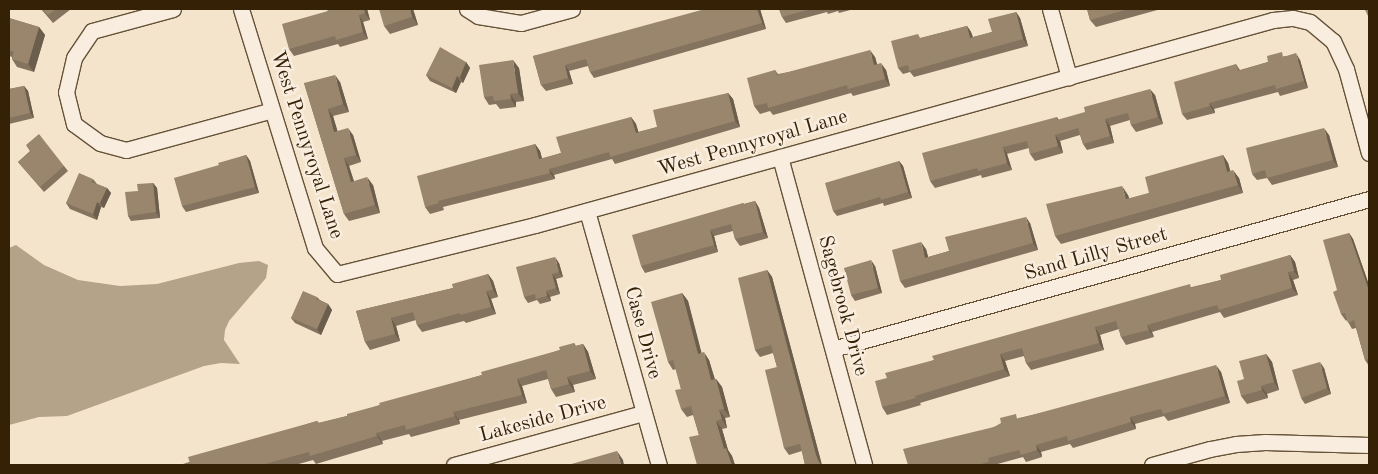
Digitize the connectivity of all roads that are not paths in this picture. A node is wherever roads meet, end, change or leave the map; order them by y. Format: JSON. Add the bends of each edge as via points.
{"nodes":[{"id":1,"x":173,"y":9,"type":"edge"},
{"id":2,"x":241,"y":9,"type":"edge"},
{"id":3,"x":467,"y":9,"type":"edge"},
{"id":4,"x":572,"y":9,"type":"edge"},
{"id":5,"x":1050,"y":9,"type":"edge"},
{"id":6,"x":1069,"y":77,"type":"junction"},
{"id":7,"x":272,"y":110,"type":"junction"},
{"id":8,"x":1369,"y":153,"type":"edge"},
{"id":9,"x":780,"y":157,"type":"junction"},
{"id":10,"x":1369,"y":199,"type":"edge"},
{"id":11,"x":587,"y":211,"type":"junction"},
{"id":12,"x":833,"y":349,"type":"junction"},
{"id":13,"x":643,"y":413,"type":"junction"},
{"id":14,"x":1369,"y":445,"type":"edge"},
{"id":15,"x":454,"y":465,"type":"edge"},
{"id":16,"x":659,"y":465,"type":"edge"},
{"id":17,"x":864,"y":465,"type":"edge"},
{"id":18,"x":1152,"y":465,"type":"edge"}],
"edges":[{"from":1,"to":7,"type":"street","via":[[92,31],[74,58],[66,92],[74,124],[100,143],[126,150]]},
{"from":2,"to":7,"type":"street","name":"West Pennyroyal Lane"},
{"from":3,"to":4,"type":"street","via":[[478,16],[521,23]]},
{"from":5,"to":6,"type":"street"},
{"from":6,"to":8,"type":"street","name":"West Pennyroyal Lane","via":[[1273,20],[1293,18],[1310,22],[1333,41],[1340,53]]},
{"from":6,"to":9,"type":"street","name":"West Pennyroyal Lane"},
{"from":7,"to":11,"type":"street","name":"West Pennyroyal Lane","via":[[315,248],[337,274]]},
{"from":9,"to":11,"type":"street","name":"West Pennyroyal Lane"},
{"from":9,"to":12,"type":"street","name":"Sagebrook Drive"},
{"from":10,"to":12,"type":"street","name":"Sand Lilly Street"},
{"from":11,"to":13,"type":"street","name":"Case Drive"},
{"from":12,"to":17,"type":"street","name":"Sagebrook Drive"},
{"from":13,"to":15,"type":"street","name":"Lakeside Drive"},
{"from":13,"to":16,"type":"street","name":"Case Drive"},
{"from":14,"to":18,"type":"street","via":[[1236,444]]}]}
